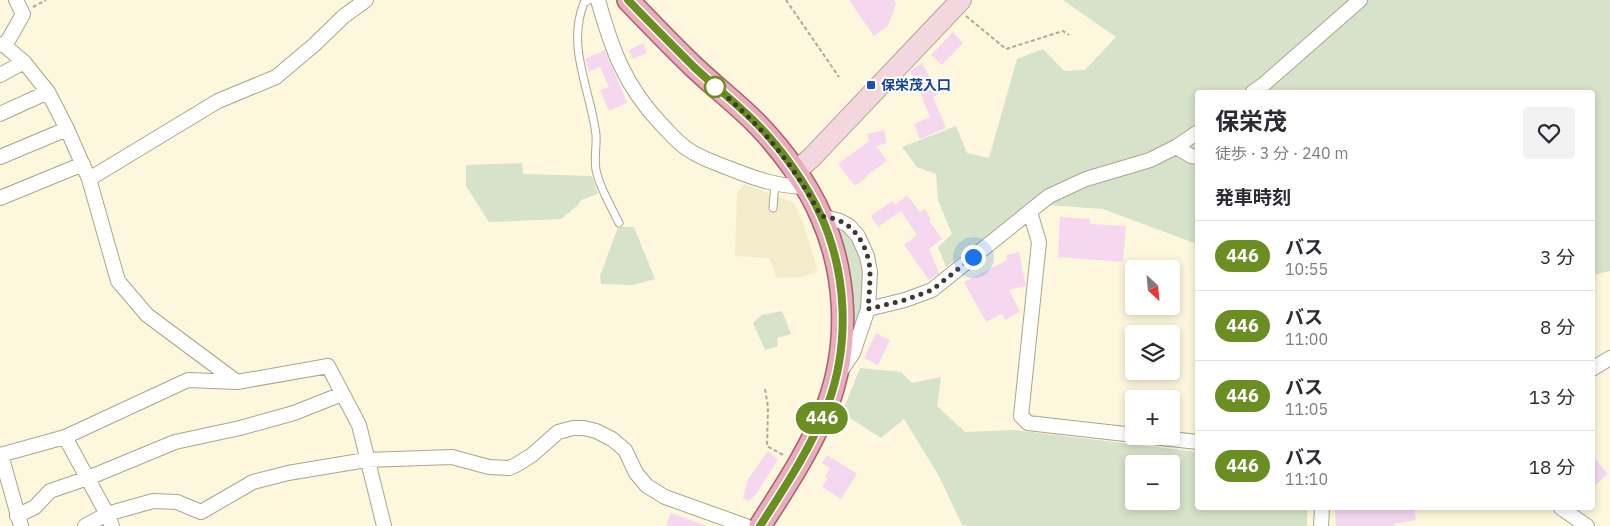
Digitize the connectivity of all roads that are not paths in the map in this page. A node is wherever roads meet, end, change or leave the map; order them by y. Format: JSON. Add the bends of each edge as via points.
{"nodes":[{"id":1,"x":16,"y":0,"type":"edge"},
{"id":2,"x":366,"y":0,"type":"edge"},
{"id":3,"x":589,"y":0,"type":"edge"},
{"id":4,"x":598,"y":0,"type":"edge"},
{"id":5,"x":628,"y":0,"type":"edge"},
{"id":6,"x":1360,"y":0,"type":"edge"},
{"id":7,"x":958,"y":3,"type":"edge"},
{"id":8,"x":3,"y":45,"type":"edge"},
{"id":9,"x":24,"y":62,"type":"junction"},
{"id":10,"x":0,"y":75,"type":"edge"},
{"id":11,"x":1256,"y":90,"type":"edge"},
{"id":12,"x":48,"y":92,"type":"junction"},
{"id":13,"x":0,"y":114,"type":"edge"},
{"id":14,"x":68,"y":129,"type":"junction"},
{"id":15,"x":1195,"y":134,"type":"edge"},
{"id":16,"x":1176,"y":147,"type":"junction"},
{"id":17,"x":0,"y":157,"type":"edge"},
{"id":18,"x":1195,"y":157,"type":"edge"},
{"id":19,"x":83,"y":164,"type":"junction"},
{"id":20,"x":89,"y":179,"type":"junction"},
{"id":21,"x":800,"y":179,"type":"junction"},
{"id":22,"x":775,"y":183,"type":"junction"},
{"id":23,"x":0,"y":198,"type":"edge"},
{"id":24,"x":774,"y":208,"type":"dead end"},
{"id":25,"x":1030,"y":212,"type":"junction"},
{"id":26,"x":821,"y":216,"type":"junction"},
{"id":27,"x":619,"y":223,"type":"dead end"},
{"id":28,"x":868,"y":309,"type":"junction"},
{"id":29,"x":1610,"y":358,"type":"edge"},
{"id":30,"x":1595,"y":367,"type":"edge"},
{"id":31,"x":835,"y":378,"type":"junction"},
{"id":32,"x":237,"y":382,"type":"junction"},
{"id":33,"x":342,"y":394,"type":"junction"},
{"id":34,"x":1125,"y":434,"type":"edge"},
{"id":35,"x":65,"y":437,"type":"junction"},
{"id":36,"x":1180,"y":440,"type":"edge"},
{"id":37,"x":1195,"y":442,"type":"edge"},
{"id":38,"x":0,"y":455,"type":"edge"},
{"id":39,"x":366,"y":460,"type":"junction"},
{"id":40,"x":88,"y":478,"type":"junction"},
{"id":41,"x":1322,"y":510,"type":"edge"},
{"id":42,"x":1564,"y":510,"type":"edge"},
{"id":43,"x":110,"y":520,"type":"edge"},
{"id":44,"x":19,"y":521,"type":"edge"},
{"id":45,"x":85,"y":526,"type":"edge"},
{"id":46,"x":384,"y":526,"type":"edge"},
{"id":47,"x":746,"y":526,"type":"edge"},
{"id":48,"x":760,"y":526,"type":"edge"},
{"id":49,"x":1321,"y":526,"type":"edge"},
{"id":50,"x":1587,"y":526,"type":"edge"}],
"edges":[{"from":1,"to":8,"type":"street","via":[[23,14]]},
{"from":2,"to":20,"type":"street","via":[[276,77],[218,101]]},
{"from":3,"to":27,"type":"lane","via":[[580,10],[577,47],[593,116],[596,172]]},
{"from":4,"to":22,"type":"street","via":[[623,73],[646,108],[670,134],[685,148],[704,158]]},
{"from":5,"to":21,"type":"main road","via":[[758,126]]},
{"from":6,"to":11,"type":"street"},
{"from":7,"to":21,"type":"street","via":[[812,157]]},
{"from":8,"to":9,"type":"street"},
{"from":9,"to":10,"type":"street"},
{"from":9,"to":12,"type":"street"},
{"from":12,"to":13,"type":"street"},
{"from":12,"to":14,"type":"street"},
{"from":14,"to":17,"type":"street"},
{"from":14,"to":19,"type":"street"},
{"from":15,"to":16,"type":"street"},
{"from":16,"to":18,"type":"street"},
{"from":16,"to":25,"type":"street","via":[[1150,160],[1086,179],[1049,196]]},
{"from":19,"to":20,"type":"street"},
{"from":19,"to":23,"type":"street"},
{"from":20,"to":32,"type":"street","via":[[118,281],[147,315]]},
{"from":21,"to":22,"type":"street","via":[[786,186]]},
{"from":21,"to":26,"type":"main road"},
{"from":22,"to":24,"type":"lane"},
{"from":25,"to":28,"type":"street","via":[[932,290]]},
{"from":25,"to":34,"type":"street","via":[[1038,242],[1021,416],[1028,423]]},
{"from":26,"to":28,"type":"street","via":[[849,226],[863,245],[870,272]]},
{"from":26,"to":31,"type":"main road","via":[[835,258],[843,308],[840,359]]},
{"from":28,"to":31,"type":"street","via":[[853,353]]},
{"from":29,"to":30,"type":"street"},
{"from":31,"to":48,"type":"main road","via":[[828,403],[800,465]]},
{"from":32,"to":33,"type":"street","via":[[328,366]]},
{"from":32,"to":35,"type":"street","via":[[188,380]]},
{"from":33,"to":39,"type":"street","via":[[358,425]]},
{"from":33,"to":40,"type":"street","via":[[294,413],[175,442]]},
{"from":35,"to":38,"type":"street"},
{"from":35,"to":40,"type":"street"},
{"from":36,"to":37,"type":"street"},
{"from":38,"to":44,"type":"street"},
{"from":39,"to":43,"type":"street","via":[[253,482],[201,512],[177,502],[152,501]]},
{"from":39,"to":46,"type":"street"},
{"from":39,"to":47,"type":"street","via":[[452,457],[489,468],[509,468],[532,455],[558,432],[584,428],[612,439],[625,450],[636,473],[647,486],[696,509]]},
{"from":40,"to":43,"type":"street"},
{"from":40,"to":44,"type":"street","via":[[50,491]]},
{"from":41,"to":49,"type":"street"},
{"from":42,"to":50,"type":"street"},
{"from":43,"to":45,"type":"street"}]}
